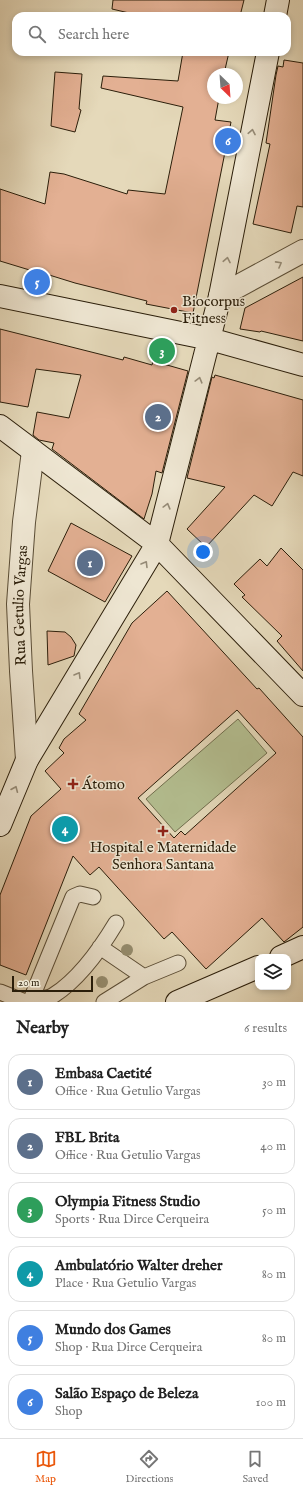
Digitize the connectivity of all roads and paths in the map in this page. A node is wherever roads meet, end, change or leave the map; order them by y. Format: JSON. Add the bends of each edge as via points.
{"nodes":[{"id":1,"x":278,"y":0,"type":"edge"},
{"id":2,"x":276,"y":12,"type":"edge"},
{"id":3,"x":267,"y":56,"type":"edge"},
{"id":4,"x":303,"y":251,"type":"edge"},
{"id":5,"x":0,"y":296,"type":"edge"},
{"id":6,"x":220,"y":296,"type":"junction"},
{"id":7,"x":210,"y":339,"type":"junction"},
{"id":8,"x":303,"y":365,"type":"edge"},
{"id":9,"x":0,"y":426,"type":"edge"},
{"id":10,"x":33,"y":451,"type":"junction"},
{"id":11,"x":157,"y":544,"type":"junction"},
{"id":12,"x":303,"y":695,"type":"edge"},
{"id":13,"x":27,"y":760,"type":"junction"},
{"id":14,"x":0,"y":825,"type":"edge"},
{"id":15,"x":93,"y":897,"type":"dead end"},
{"id":16,"x":116,"y":923,"type":"dead end"},
{"id":17,"x":100,"y":947,"type":"junction"},
{"id":18,"x":303,"y":947,"type":"edge"},
{"id":19,"x":288,"y":954,"type":"edge"},
{"id":20,"x":178,"y":963,"type":"dead end"},
{"id":21,"x":255,"y":968,"type":"edge"},
{"id":22,"x":144,"y":977,"type":"junction"},
{"id":23,"x":0,"y":992,"type":"edge"},
{"id":24,"x":58,"y":999,"type":"edge"},
{"id":25,"x":29,"y":1001,"type":"edge"},
{"id":26,"x":104,"y":1002,"type":"edge"},
{"id":27,"x":177,"y":1002,"type":"edge"}],
"edges":[{"from":1,"to":2,"type":"street"},
{"from":6,"to":3,"type":"street","name":"Rua Getulio Vargas","one_way":true},
{"from":6,"to":4,"type":"street","one_way":true},
{"from":5,"to":7,"type":"street"},
{"from":6,"to":7,"type":"street","name":"Rua Getulio Vargas"},
{"from":7,"to":8,"type":"street"},
{"from":11,"to":7,"type":"street","name":"Rua Getulio Vargas","one_way":true},
{"from":9,"to":10,"type":"street"},
{"from":10,"to":11,"type":"street"},
{"from":10,"to":13,"type":"street","name":"Rua Getulio Vargas","via":[[24,522],[18,604]]},
{"from":11,"to":12,"type":"street"},
{"from":13,"to":11,"type":"street","name":"Rua Getulio Vargas","one_way":true},
{"from":14,"to":13,"type":"street","name":"Rua Getulio Vargas","one_way":true},
{"from":15,"to":25,"type":"lane","via":[[80,894],[73,897]]},
{"from":16,"to":17,"type":"lane"},
{"from":17,"to":22,"type":"lane"},
{"from":17,"to":24,"type":"lane"},
{"from":18,"to":19,"type":"street"},
{"from":20,"to":22,"type":"lane"},
{"from":21,"to":27,"type":"street"},
{"from":22,"to":26,"type":"lane"},
{"from":23,"to":25,"type":"lane"},
{"from":24,"to":25,"type":"lane"}]}
